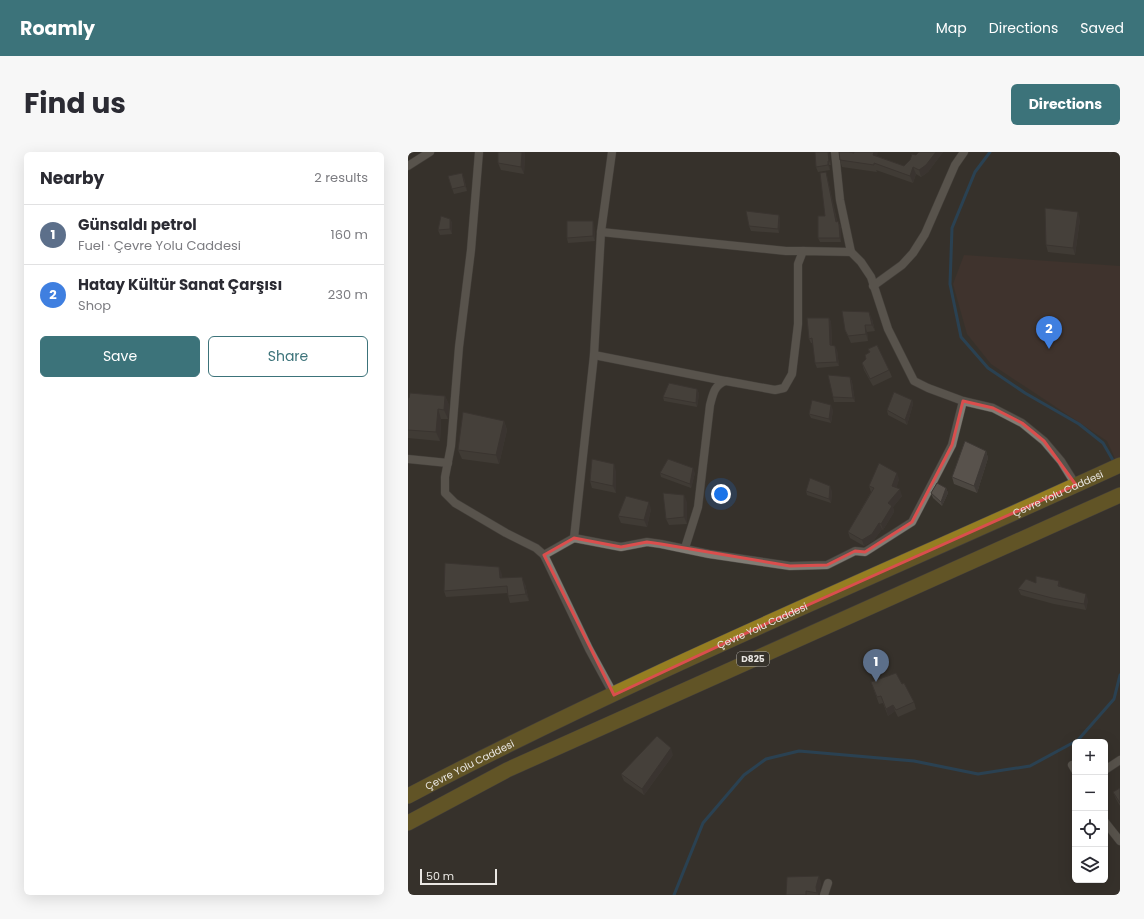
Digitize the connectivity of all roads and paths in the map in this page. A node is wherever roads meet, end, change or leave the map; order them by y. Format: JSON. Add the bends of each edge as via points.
{"nodes":[{"id":1,"x":430,"y":152,"type":"edge"},
{"id":2,"x":479,"y":152,"type":"edge"},
{"id":3,"x":612,"y":152,"type":"edge"},
{"id":4,"x":835,"y":152,"type":"edge"},
{"id":5,"x":964,"y":152,"type":"edge"},
{"id":6,"x":408,"y":166,"type":"edge"},
{"id":7,"x":601,"y":232,"type":"junction"},
{"id":8,"x":803,"y":251,"type":"junction"},
{"id":9,"x":851,"y":252,"type":"junction"},
{"id":10,"x":873,"y":286,"type":"junction"},
{"id":11,"x":594,"y":355,"type":"junction"},
{"id":12,"x":726,"y":381,"type":"junction"},
{"id":13,"x":963,"y":401,"type":"junction"},
{"id":14,"x":408,"y":459,"type":"edge"},
{"id":15,"x":448,"y":463,"type":"junction"},
{"id":16,"x":1120,"y":465,"type":"edge"},
{"id":17,"x":1076,"y":485,"type":"junction"},
{"id":18,"x":1120,"y":494,"type":"edge"},
{"id":19,"x":574,"y":538,"type":"junction"},
{"id":20,"x":685,"y":548,"type":"junction"},
{"id":21,"x":544,"y":555,"type":"junction"},
{"id":22,"x":614,"y":695,"type":"junction"},
{"id":23,"x":1120,"y":760,"type":"edge"},
{"id":24,"x":1108,"y":768,"type":"edge"},
{"id":25,"x":408,"y":796,"type":"edge"},
{"id":26,"x":408,"y":823,"type":"edge"},
{"id":27,"x":1108,"y":826,"type":"edge"},
{"id":28,"x":1120,"y":841,"type":"edge"},
{"id":29,"x":828,"y":883,"type":"dead end"},
{"id":30,"x":824,"y":895,"type":"edge"}],
"edges":[{"from":1,"to":6,"type":"street"},
{"from":2,"to":15,"type":"street","via":[[472,250],[459,347]]},
{"from":3,"to":7,"type":"street"},
{"from":4,"to":9,"type":"street","via":[[840,200]]},
{"from":5,"to":10,"type":"street","via":[[955,164],[925,234],[914,253]]},
{"from":7,"to":8,"type":"street"},
{"from":7,"to":11,"type":"street"},
{"from":8,"to":9,"type":"street"},
{"from":8,"to":12,"type":"street","via":[[798,264],[798,324],[792,374],[784,388],[775,390]]},
{"from":9,"to":10,"type":"street","via":[[871,277]]},
{"from":10,"to":13,"type":"street","via":[[888,329],[914,381]]},
{"from":11,"to":12,"type":"street"},
{"from":11,"to":19,"type":"street"},
{"from":12,"to":20,"type":"street","via":[[719,384],[714,391],[710,405],[698,507]]},
{"from":13,"to":17,"type":"street","via":[[993,408],[1022,423],[1044,441]]},
{"from":13,"to":20,"type":"street","via":[[952,445],[912,522],[875,547],[865,552],[855,551],[827,565],[790,566]]},
{"from":14,"to":15,"type":"street"},
{"from":15,"to":21,"type":"street","via":[[444,488],[450,499]]},
{"from":16,"to":17,"type":"highway","name":"Çevre Yolu Caddesi","number":"D825"},
{"from":17,"to":22,"type":"highway","name":"Çevre Yolu Caddesi","number":"D825"},
{"from":18,"to":26,"type":"highway","number":"D825","via":[[507,770]]},
{"from":19,"to":20,"type":"street","via":[[621,547],[647,542]]},
{"from":19,"to":21,"type":"street"},
{"from":21,"to":22,"type":"street"},
{"from":22,"to":25,"type":"highway","name":"Çevre Yolu Caddesi","number":"D825"},
{"from":23,"to":24,"type":"street"},
{"from":27,"to":28,"type":"street"},
{"from":29,"to":30,"type":"street"}]}
